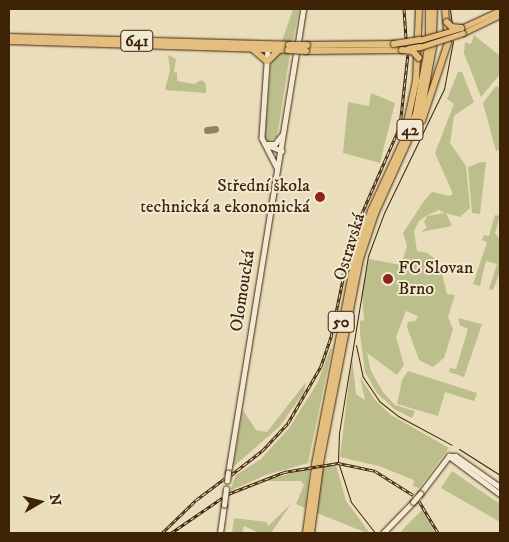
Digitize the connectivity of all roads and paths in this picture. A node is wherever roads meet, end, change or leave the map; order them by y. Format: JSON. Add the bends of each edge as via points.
{"nodes":[{"id":1,"x":303,"y":9,"type":"edge"},
{"id":2,"x":419,"y":9,"type":"edge"},
{"id":3,"x":429,"y":9,"type":"edge"},
{"id":4,"x":434,"y":9,"type":"edge"},
{"id":5,"x":445,"y":9,"type":"edge"},
{"id":6,"x":500,"y":10,"type":"edge"},
{"id":7,"x":500,"y":15,"type":"edge"},
{"id":8,"x":447,"y":22,"type":"junction"},
{"id":9,"x":463,"y":29,"type":"junction"},
{"id":10,"x":449,"y":36,"type":"junction"},
{"id":11,"x":9,"y":37,"type":"edge"},
{"id":12,"x":9,"y":41,"type":"edge"},
{"id":13,"x":298,"y":42,"type":"dead end"},
{"id":14,"x":420,"y":44,"type":"junction"},
{"id":15,"x":268,"y":46,"type":"junction"},
{"id":16,"x":250,"y":48,"type":"junction"},
{"id":17,"x":288,"y":48,"type":"junction"},
{"id":18,"x":393,"y":48,"type":"junction"},
{"id":19,"x":280,"y":50,"type":"junction"},
{"id":20,"x":402,"y":50,"type":"junction"},
{"id":21,"x":296,"y":54,"type":"dead end"},
{"id":22,"x":419,"y":58,"type":"junction"},
{"id":23,"x":268,"y":63,"type":"junction"},
{"id":24,"x":284,"y":131,"type":"junction"},
{"id":25,"x":262,"y":136,"type":"junction"},
{"id":26,"x":264,"y":143,"type":"junction"},
{"id":27,"x":282,"y":151,"type":"junction"},
{"id":28,"x":395,"y":172,"type":"junction"},
{"id":29,"x":278,"y":174,"type":"junction"},
{"id":30,"x":383,"y":185,"type":"junction"},
{"id":31,"x":450,"y":456,"type":"junction"},
{"id":32,"x":317,"y":465,"type":"junction"},
{"id":33,"x":500,"y":487,"type":"edge"},
{"id":34,"x":500,"y":494,"type":"edge"},
{"id":35,"x":311,"y":521,"type":"junction"},
{"id":36,"x":220,"y":533,"type":"edge"},
{"id":37,"x":306,"y":533,"type":"edge"},
{"id":38,"x":312,"y":533,"type":"edge"},
{"id":39,"x":384,"y":533,"type":"edge"}],
"edges":[{"from":1,"to":13,"type":"main road"},
{"from":2,"to":14,"type":"highway","number":"42"},
{"from":3,"to":4,"type":"highway","via":[[431,35]]},
{"from":5,"to":8,"type":"highway","number":"42"},
{"from":6,"to":9,"type":"main road"},
{"from":7,"to":9,"type":"main road"},
{"from":8,"to":9,"type":"highway","bridge":true,"via":[[452,27]]},
{"from":8,"to":10,"type":"highway","number":"42","bridge":true},
{"from":9,"to":10,"type":"main road","bridge":true},
{"from":10,"to":14,"type":"main road","bridge":true},
{"from":10,"to":28,"type":"highway","number":"42","via":[[426,112]]},
{"from":11,"to":15,"type":"highway","number":"641"},
{"from":12,"to":16,"type":"highway","number":"641"},
{"from":14,"to":18,"type":"highway","number":"641","bridge":true},
{"from":14,"to":20,"type":"highway","number":"641","bridge":true},
{"from":14,"to":22,"type":"highway","number":"42","bridge":true},
{"from":15,"to":16,"type":"highway","number":"641"},
{"from":15,"to":17,"type":"highway","number":"641"},
{"from":15,"to":19,"type":"highway","number":"641"},
{"from":15,"to":23,"type":"main road"},
{"from":16,"to":23,"type":"highway","via":[[260,52]]},
{"from":17,"to":18,"type":"highway","number":"641","bridge":true},
{"from":17,"to":19,"type":"highway","number":"641"},
{"from":18,"to":20,"type":"highway","number":"641"},
{"from":19,"to":23,"type":"highway"},
{"from":20,"to":22,"type":"highway","bridge":true,"via":[[414,52]]},
{"from":21,"to":24,"type":"main road","name":"Olomoucká"},
{"from":22,"to":30,"type":"highway","number":"42","via":[[410,116]]},
{"from":23,"to":25,"type":"main road"},
{"from":24,"to":26,"type":"main road","via":[[275,144]]},
{"from":24,"to":27,"type":"main road","name":"Olomoucká"},
{"from":25,"to":26,"type":"main road"},
{"from":25,"to":29,"type":"main road","via":[[264,146],[275,159]]},
{"from":26,"to":27,"type":"main road"},
{"from":27,"to":29,"type":"main road","name":"Olomoucká"},
{"from":28,"to":30,"type":"highway","name":"Ostravská","number":"42","via":[[424,105],[430,48],[416,114]]},
{"from":28,"to":32,"type":"highway","name":"Ostravská","number":"50","via":[[371,223],[360,259]]},
{"from":29,"to":36,"type":"main road","name":"Olomoucká","bridge":true},
{"from":30,"to":32,"type":"highway","name":"Ostravská","number":"50","via":[[362,232],[352,271]]},
{"from":31,"to":33,"type":"main road","via":[[456,456]]},
{"from":31,"to":34,"type":"main road"},
{"from":31,"to":39,"type":"main road","bridge":true},
{"from":32,"to":35,"type":"highway","name":"Ostravská","number":"50"},
{"from":35,"to":37,"type":"highway","name":"Ostravská","number":"50"},
{"from":35,"to":38,"type":"highway","number":"50"}]}
